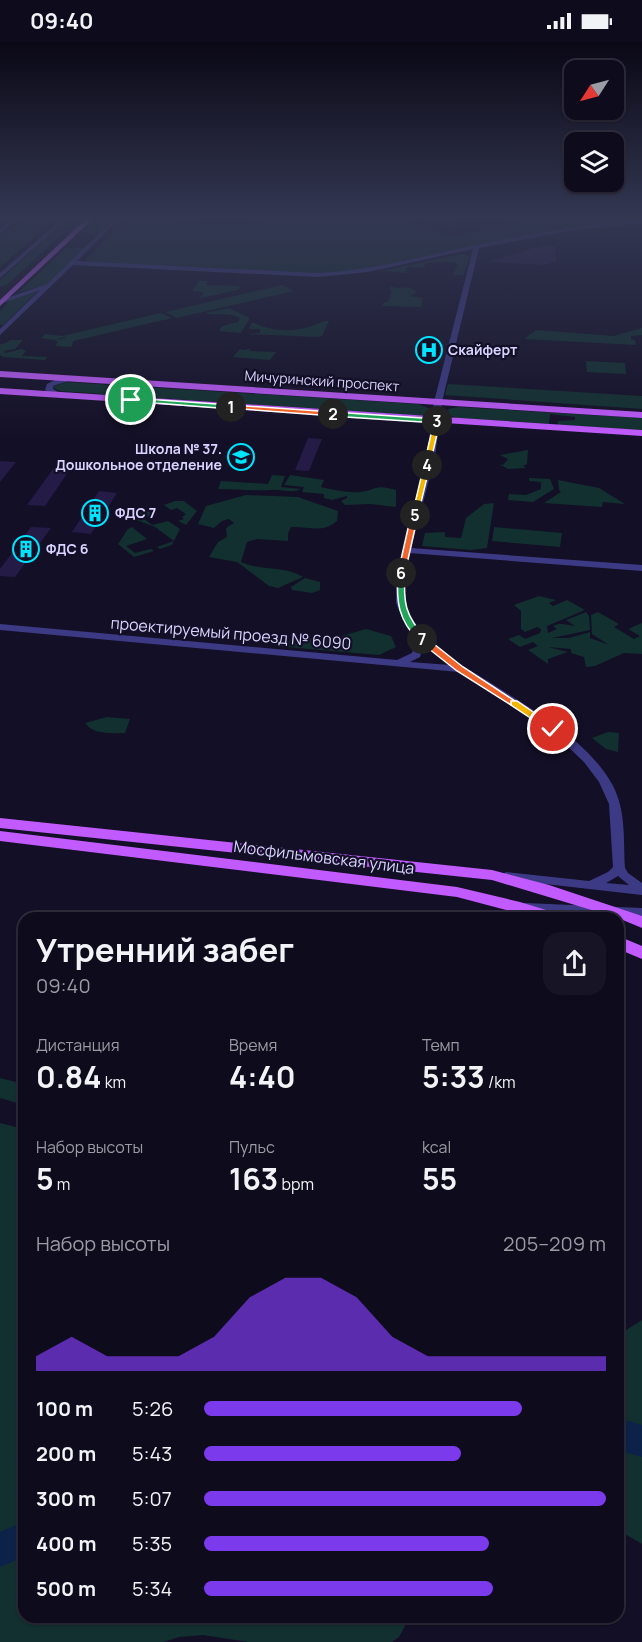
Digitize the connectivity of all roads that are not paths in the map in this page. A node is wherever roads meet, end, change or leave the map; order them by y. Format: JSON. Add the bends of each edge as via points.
{"nodes":[{"id":1,"x":32,"y":291,"type":"edge"},
{"id":2,"x":45,"y":291,"type":"edge"},
{"id":3,"x":465,"y":291,"type":"edge"},
{"id":4,"x":1,"y":300,"type":"edge"},
{"id":5,"x":0,"y":333,"type":"edge"},
{"id":6,"x":0,"y":374,"type":"edge"},
{"id":7,"x":19,"y":375,"type":"junction"},
{"id":8,"x":71,"y":379,"type":"junction"},
{"id":9,"x":1,"y":391,"type":"edge"},
{"id":10,"x":58,"y":394,"type":"junction"},
{"id":11,"x":438,"y":402,"type":"junction"},
{"id":12,"x":642,"y":415,"type":"edge"},
{"id":13,"x":438,"y":421,"type":"junction"},
{"id":14,"x":642,"y":433,"type":"edge"},
{"id":15,"x":406,"y":550,"type":"junction"},
{"id":16,"x":642,"y":568,"type":"edge"},
{"id":17,"x":0,"y":627,"type":"edge"},
{"id":18,"x":415,"y":632,"type":"junction"},
{"id":19,"x":394,"y":663,"type":"junction"},
{"id":20,"x":460,"y":669,"type":"junction"},
{"id":21,"x":0,"y":823,"type":"edge"},
{"id":22,"x":0,"y":836,"type":"edge"},
{"id":23,"x":187,"y":843,"type":"junction"},
{"id":24,"x":181,"y":858,"type":"junction"},
{"id":25,"x":619,"y":868,"type":"junction"},
{"id":26,"x":492,"y":875,"type":"junction"},
{"id":27,"x":590,"y":885,"type":"junction"},
{"id":28,"x":642,"y":890,"type":"edge"},
{"id":29,"x":520,"y":907,"type":"junction"},
{"id":30,"x":535,"y":912,"type":"edge"},
{"id":31,"x":611,"y":912,"type":"junction"},
{"id":32,"x":642,"y":912,"type":"edge"},
{"id":33,"x":624,"y":916,"type":"edge"},
{"id":34,"x":642,"y":922,"type":"edge"},
{"id":35,"x":624,"y":945,"type":"edge"},
{"id":36,"x":642,"y":953,"type":"edge"}],
"edges":[{"from":1,"to":4,"type":"street"},
{"from":2,"to":5,"type":"street"},
{"from":3,"to":11,"type":"street"},
{"from":6,"to":7,"type":"main road","name":"Мичуринский проспект"},
{"from":7,"to":8,"type":"main road","name":"Мичуринский проспект"},
{"from":7,"to":9,"type":"main road","via":[[35,380],[36,384]]},
{"from":8,"to":10,"type":"street","via":[[49,385],[49,390]]},
{"from":8,"to":11,"type":"main road","name":"Мичуринский проспект"},
{"from":9,"to":10,"type":"main road","name":"Мичуринский проспект"},
{"from":10,"to":13,"type":"main road","name":"Мичуринский проспект"},
{"from":11,"to":12,"type":"main road","name":"Мичуринский проспект"},
{"from":11,"to":13,"type":"street"},
{"from":13,"to":14,"type":"main road","name":"Мичуринский проспект"},
{"from":13,"to":15,"type":"street"},
{"from":15,"to":16,"type":"street"},
{"from":15,"to":18,"type":"street","via":[[399,583],[400,600]]},
{"from":17,"to":19,"type":"street","name":"проектируемый проезд № 6090"},
{"from":18,"to":19,"type":"street","via":[[419,647],[416,655]]},
{"from":18,"to":20,"type":"street"},
{"from":19,"to":20,"type":"street","name":"проектируемый проезд № 6090"},
{"from":20,"to":25,"type":"street","via":[[553,729],[587,759],[607,785],[615,804]]},
{"from":21,"to":23,"type":"main road","name":"Мосфильмовская улица"},
{"from":22,"to":24,"type":"main road","name":"Мосфильмовская улица"},
{"from":23,"to":24,"type":"street","via":[[173,849],[174,855]]},
{"from":23,"to":26,"type":"main road","name":"Мосфильмовская улица"},
{"from":24,"to":29,"type":"main road","name":"Мосфильмовская улица","via":[[436,889]]},
{"from":25,"to":27,"type":"street"},
{"from":25,"to":28,"type":"street"},
{"from":26,"to":27,"type":"street","name":"Мосфильмовская улица"},
{"from":26,"to":31,"type":"main road"},
{"from":27,"to":28,"type":"street","name":"Мосфильмовская улица"},
{"from":29,"to":30,"type":"main road"},
{"from":29,"to":31,"type":"street","name":"Мосфильмовская улица"},
{"from":31,"to":32,"type":"street","name":"Мосфильмовская улица"},
{"from":33,"to":34,"type":"main road"},
{"from":35,"to":36,"type":"main road"}]}
